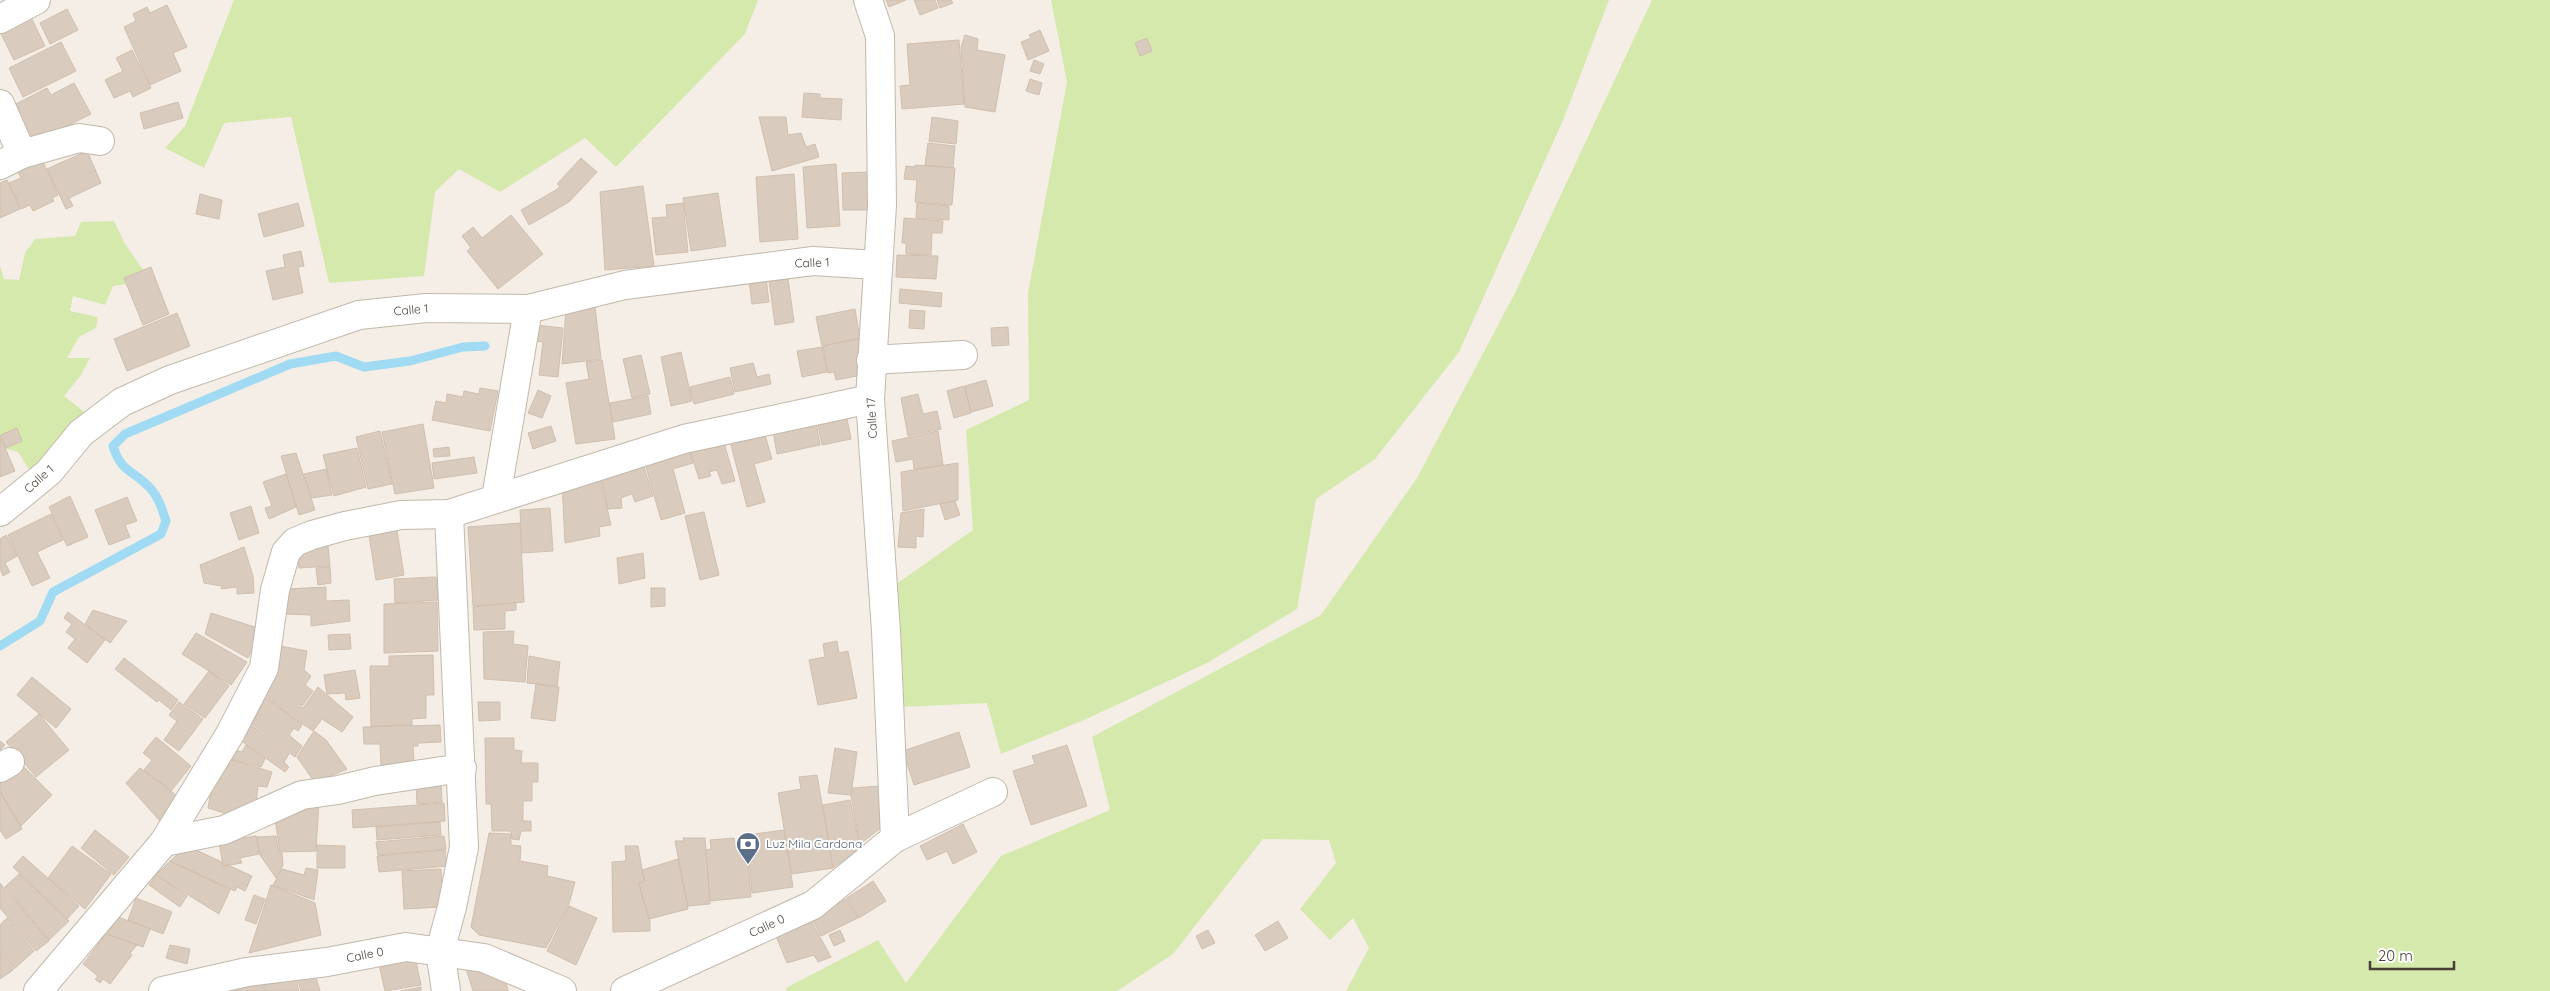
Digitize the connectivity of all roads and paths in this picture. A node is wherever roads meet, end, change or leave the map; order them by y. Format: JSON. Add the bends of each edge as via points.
{"nodes":[{"id":1,"x":36,"y":0,"type":"edge"},
{"id":2,"x":868,"y":0,"type":"edge"},
{"id":3,"x":0,"y":19,"type":"edge"},
{"id":4,"x":0,"y":104,"type":"edge"},
{"id":5,"x":100,"y":142,"type":"dead end"},
{"id":6,"x":11,"y":159,"type":"edge"},
{"id":7,"x":877,"y":266,"type":"junction"},
{"id":8,"x":528,"y":309,"type":"junction"},
{"id":9,"x":963,"y":355,"type":"dead end"},
{"id":10,"x":871,"y":360,"type":"junction"},
{"id":11,"x":870,"y":399,"type":"junction"},
{"id":12,"x":496,"y":498,"type":"junction"},
{"id":13,"x":0,"y":512,"type":"edge"},
{"id":14,"x":449,"y":514,"type":"junction"},
{"id":15,"x":462,"y":768,"type":"junction"},
{"id":16,"x":993,"y":792,"type":"dead end"},
{"id":17,"x":894,"y":838,"type":"junction"},
{"id":18,"x":164,"y":842,"type":"junction"},
{"id":19,"x":440,"y":951,"type":"junction"},
{"id":20,"x":38,"y":991,"type":"edge"},
{"id":21,"x":163,"y":991,"type":"edge"},
{"id":22,"x":446,"y":991,"type":"edge"},
{"id":23,"x":562,"y":991,"type":"edge"},
{"id":24,"x":625,"y":991,"type":"edge"}],
"edges":[{"from":1,"to":3,"type":"street"},
{"from":2,"to":7,"type":"street","name":"Calle 17","via":[[880,36],[882,205]]},
{"from":4,"to":6,"type":"street"},
{"from":5,"to":6,"type":"street","via":[[79,138]]},
{"from":7,"to":8,"type":"street","name":"Calle 1","via":[[813,261],[625,285]]},
{"from":7,"to":10,"type":"street","name":"Calle 17"},
{"from":8,"to":12,"type":"street"},
{"from":8,"to":13,"type":"street","name":"Calle 1","via":[[426,308],[359,315],[170,380],[122,402],[81,433],[49,472]]},
{"from":9,"to":10,"type":"street"},
{"from":10,"to":11,"type":"street","name":"Calle 17"},
{"from":11,"to":12,"type":"street","via":[[684,439]]},
{"from":11,"to":17,"type":"street","name":"Calle 17","via":[[886,631]]},
{"from":12,"to":14,"type":"street"},
{"from":14,"to":15,"type":"street"},
{"from":14,"to":18,"type":"street","via":[[401,515],[345,526],[312,534],[295,542],[286,552],[274,590],[264,668],[230,734]]},
{"from":15,"to":18,"type":"street","via":[[302,795],[224,830]]},
{"from":15,"to":19,"type":"street","via":[[464,847]]},
{"from":16,"to":17,"type":"street","name":"Calle 0"},
{"from":17,"to":24,"type":"street","name":"Calle 0","via":[[813,905]]},
{"from":18,"to":20,"type":"street"},
{"from":19,"to":21,"type":"street","name":"Calle 0","via":[[406,946],[327,962],[247,972]]},
{"from":19,"to":22,"type":"street"},
{"from":19,"to":23,"type":"street","name":"Calle 0","via":[[484,958]]}]}
